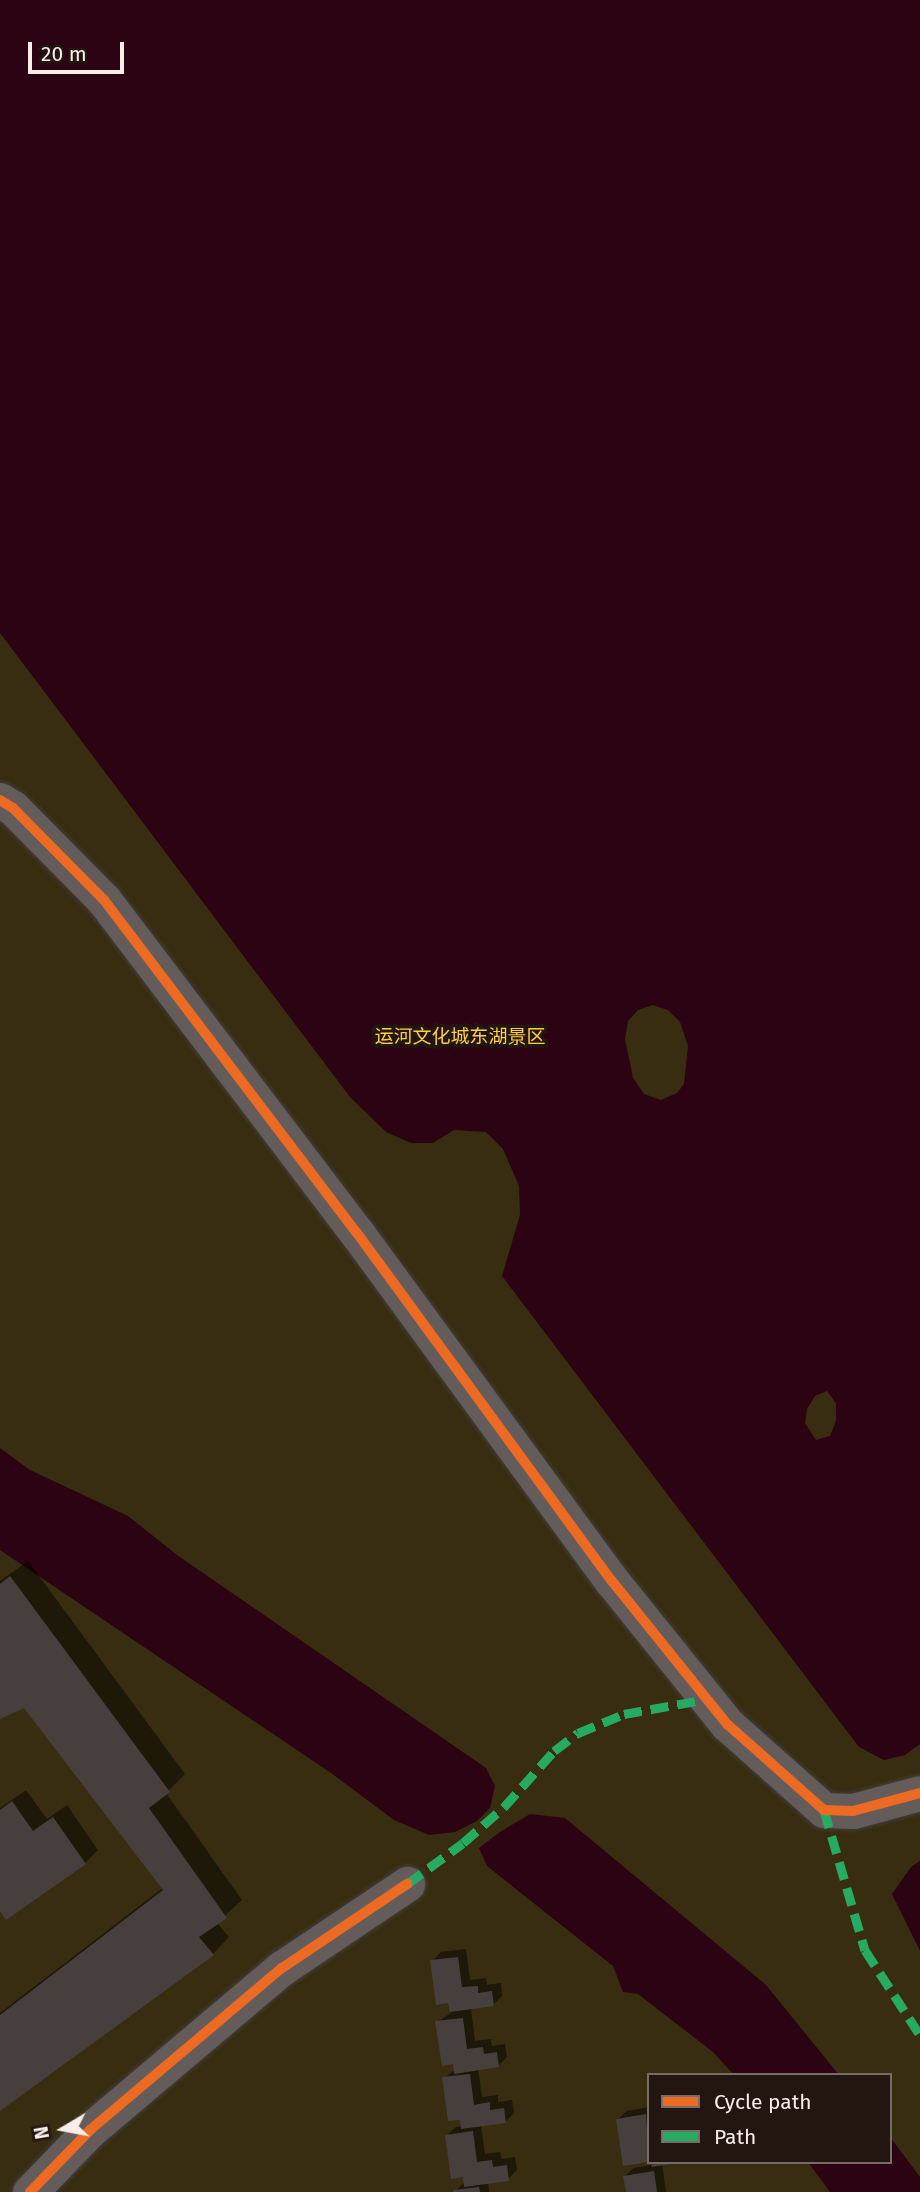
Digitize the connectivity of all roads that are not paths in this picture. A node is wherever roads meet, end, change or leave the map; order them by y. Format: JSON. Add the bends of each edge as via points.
{"nodes":[{"id":1,"x":0,"y":800,"type":"edge"},
{"id":2,"x":920,"y":1793,"type":"edge"},
{"id":3,"x":407,"y":1884,"type":"dead end"},
{"id":4,"x":30,"y":2192,"type":"edge"}],
"edges":[{"from":1,"to":2,"type":"street","via":[[104,900],[357,1233],[612,1581],[727,1724],[824,1810],[853,1811]]},
{"from":3,"to":4,"type":"street","via":[[282,1968],[90,2130]]}]}
